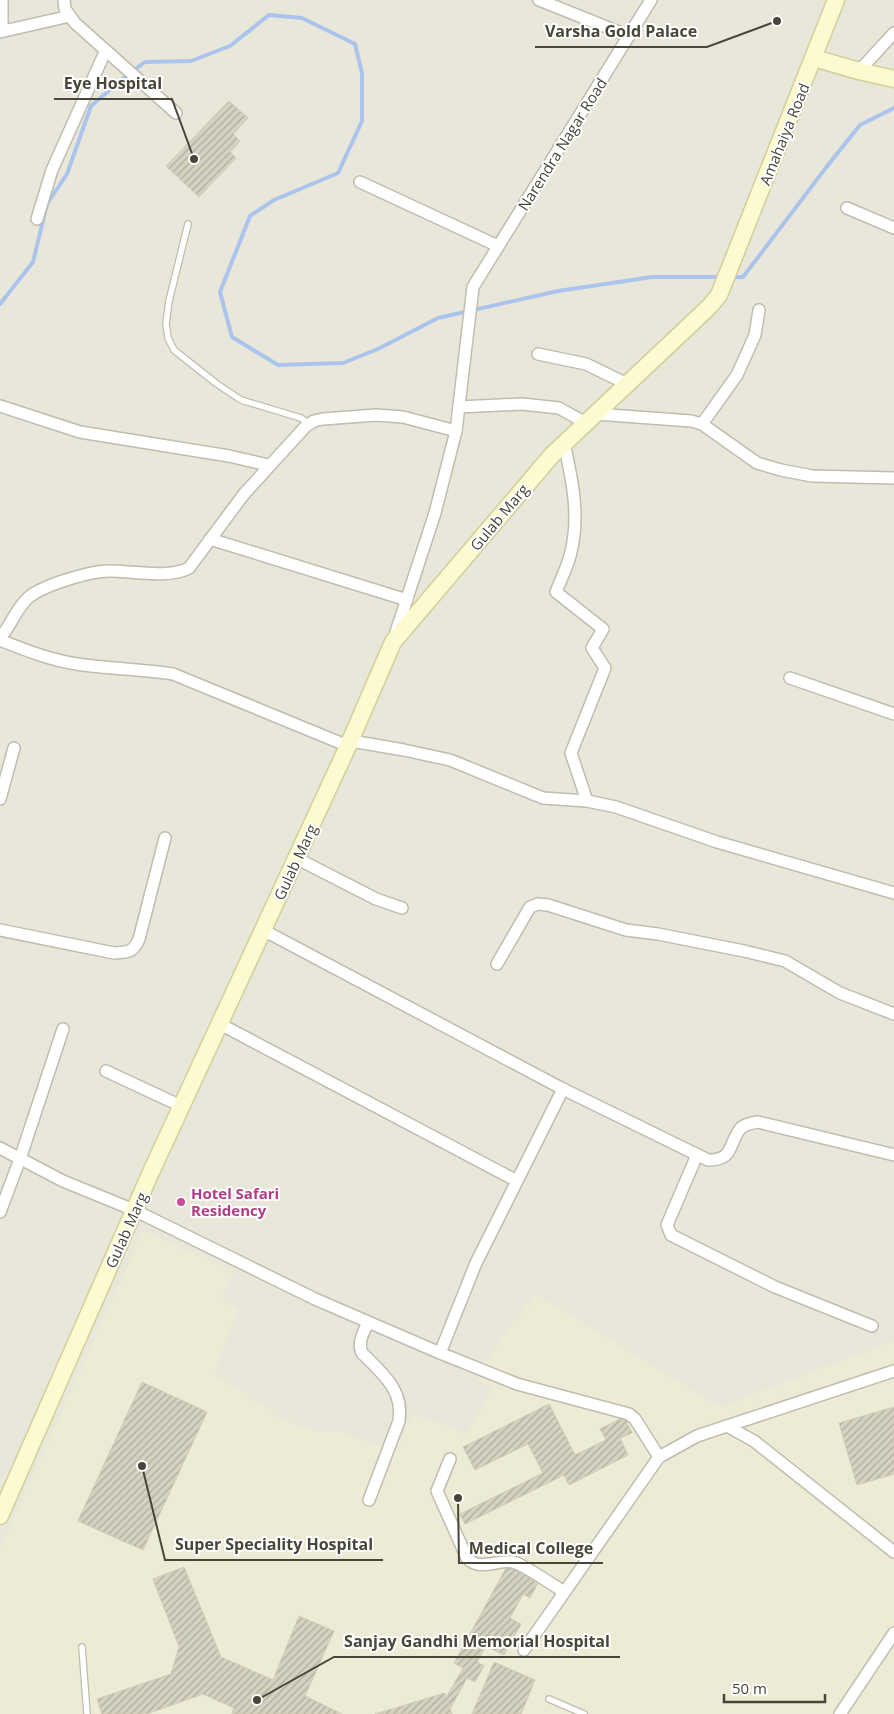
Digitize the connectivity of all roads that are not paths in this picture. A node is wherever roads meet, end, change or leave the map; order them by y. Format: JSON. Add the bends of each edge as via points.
{"nodes":[{"id":1,"x":2,"y":0,"type":"edge"},
{"id":2,"x":64,"y":0,"type":"edge"},
{"id":3,"x":539,"y":0,"type":"edge"},
{"id":4,"x":651,"y":0,"type":"edge"},
{"id":5,"x":836,"y":0,"type":"edge"},
{"id":6,"x":70,"y":16,"type":"junction"},
{"id":7,"x":1,"y":31,"type":"edge"},
{"id":8,"x":894,"y":33,"type":"edge"},
{"id":9,"x":628,"y":36,"type":"junction"},
{"id":10,"x":105,"y":52,"type":"junction"},
{"id":11,"x":814,"y":58,"type":"junction"},
{"id":12,"x":859,"y":71,"type":"junction"},
{"id":13,"x":894,"y":79,"type":"edge"},
{"id":14,"x":176,"y":113,"type":"dead end"},
{"id":15,"x":360,"y":182,"type":"dead end"},
{"id":16,"x":847,"y":208,"type":"dead end"},
{"id":17,"x":37,"y":219,"type":"dead end"},
{"id":18,"x":188,"y":224,"type":"dead end"},
{"id":19,"x":894,"y":228,"type":"edge"},
{"id":20,"x":498,"y":246,"type":"junction"},
{"id":21,"x":719,"y":295,"type":"joint"},
{"id":22,"x":759,"y":310,"type":"dead end"},
{"id":23,"x":538,"y":354,"type":"dead end"},
{"id":24,"x":627,"y":384,"type":"junction"},
{"id":25,"x":0,"y":406,"type":"edge"},
{"id":26,"x":459,"y":407,"type":"junction"},
{"id":27,"x":591,"y":419,"type":"junction"},
{"id":28,"x":309,"y":424,"type":"junction"},
{"id":29,"x":702,"y":424,"type":"junction"},
{"id":30,"x":456,"y":431,"type":"junction"},
{"id":31,"x":564,"y":443,"type":"junction"},
{"id":32,"x":268,"y":465,"type":"junction"},
{"id":33,"x":894,"y":478,"type":"edge"},
{"id":34,"x":210,"y":539,"type":"junction"},
{"id":35,"x":407,"y":600,"type":"junction"},
{"id":36,"x":0,"y":639,"type":"edge"},
{"id":37,"x":393,"y":642,"type":"junction"},
{"id":38,"x":790,"y":678,"type":"dead end"},
{"id":39,"x":894,"y":714,"type":"edge"},
{"id":40,"x":350,"y":743,"type":"junction"},
{"id":41,"x":14,"y":748,"type":"dead end"},
{"id":42,"x":0,"y":799,"type":"edge"},
{"id":43,"x":587,"y":801,"type":"junction"},
{"id":44,"x":165,"y":838,"type":"dead end"},
{"id":45,"x":296,"y":858,"type":"junction"},
{"id":46,"x":894,"y":893,"type":"edge"},
{"id":47,"x":402,"y":908,"type":"dead end"},
{"id":48,"x":0,"y":930,"type":"edge"},
{"id":49,"x":263,"y":930,"type":"junction"},
{"id":50,"x":497,"y":964,"type":"dead end"},
{"id":51,"x":894,"y":1014,"type":"edge"},
{"id":52,"x":220,"y":1024,"type":"junction"},
{"id":53,"x":63,"y":1029,"type":"dead end"},
{"id":54,"x":106,"y":1071,"type":"dead end"},
{"id":55,"x":563,"y":1089,"type":"junction"},
{"id":56,"x":182,"y":1106,"type":"junction"},
{"id":57,"x":0,"y":1148,"type":"edge"},
{"id":58,"x":697,"y":1155,"type":"junction"},
{"id":59,"x":894,"y":1155,"type":"edge"},
{"id":60,"x":20,"y":1159,"type":"junction"},
{"id":61,"x":517,"y":1181,"type":"junction"},
{"id":62,"x":134,"y":1210,"type":"junction"},
{"id":63,"x":0,"y":1212,"type":"edge"},
{"id":64,"x":368,"y":1322,"type":"junction"},
{"id":65,"x":872,"y":1326,"type":"dead end"},
{"id":66,"x":440,"y":1353,"type":"junction"},
{"id":67,"x":894,"y":1371,"type":"edge"},
{"id":68,"x":727,"y":1426,"type":"junction"},
{"id":69,"x":660,"y":1456,"type":"junction"},
{"id":70,"x":450,"y":1459,"type":"dead end"},
{"id":71,"x":369,"y":1500,"type":"dead end"},
{"id":72,"x":0,"y":1516,"type":"edge"},
{"id":73,"x":894,"y":1552,"type":"edge"},
{"id":74,"x":564,"y":1592,"type":"junction"},
{"id":75,"x":894,"y":1633,"type":"edge"},
{"id":76,"x":82,"y":1647,"type":"dead end"},
{"id":77,"x":524,"y":1650,"type":"dead end"},
{"id":78,"x":549,"y":1699,"type":"dead end"},
{"id":79,"x":87,"y":1714,"type":"edge"},
{"id":80,"x":584,"y":1714,"type":"edge"},
{"id":81,"x":840,"y":1714,"type":"edge"}],
"edges":[{"from":1,"to":7,"type":"street"},
{"from":2,"to":6,"type":"street"},
{"from":3,"to":9,"type":"street"},
{"from":4,"to":9,"type":"street","name":"Narendra Nagar Road"},
{"from":5,"to":11,"type":"street","name":"Amahaiya Road"},
{"from":6,"to":7,"type":"street"},
{"from":6,"to":10,"type":"street"},
{"from":8,"to":12,"type":"street"},
{"from":9,"to":20,"type":"street","name":"Narendra Nagar Road"},
{"from":10,"to":14,"type":"street"},
{"from":10,"to":17,"type":"street","via":[[52,170]]},
{"from":11,"to":12,"type":"street"},
{"from":11,"to":21,"type":"street","name":"Amahaiya Road"},
{"from":12,"to":13,"type":"street"},
{"from":15,"to":20,"type":"street"},
{"from":16,"to":19,"type":"street"},
{"from":18,"to":28,"type":"lane","via":[[166,324],[174,350],[241,400],[301,418]]},
{"from":20,"to":26,"type":"street","name":"Narendra Nagar Road","via":[[473,287]]},
{"from":21,"to":24,"type":"street","name":"Gulab Marg"},
{"from":22,"to":29,"type":"street","via":[[755,335],[737,375]]},
{"from":23,"to":24,"type":"street","via":[[586,364]]},
{"from":24,"to":27,"type":"street","name":"Gulab Marg"},
{"from":25,"to":32,"type":"street","via":[[80,432]]},
{"from":26,"to":27,"type":"street","via":[[522,404],[559,408]]},
{"from":26,"to":30,"type":"street"},
{"from":27,"to":29,"type":"street","via":[[691,421]]},
{"from":27,"to":31,"type":"street","name":"Gulab Marg"},
{"from":28,"to":30,"type":"street","via":[[323,419],[387,415]]},
{"from":28,"to":32,"type":"street"},
{"from":29,"to":33,"type":"street","via":[[757,463],[781,470],[812,476]]},
{"from":30,"to":35,"type":"street","via":[[435,513]]},
{"from":31,"to":37,"type":"street","name":"Gulab Marg"},
{"from":31,"to":43,"type":"street","via":[[574,491],[576,529],[556,592],[603,629],[592,648],[605,668],[571,753]]},
{"from":32,"to":34,"type":"street"},
{"from":34,"to":35,"type":"street"},
{"from":34,"to":36,"type":"street","via":[[189,568],[180,572],[106,571],[82,575],[40,590],[28,598]]},
{"from":35,"to":37,"type":"street"},
{"from":36,"to":40,"type":"street","via":[[45,657],[76,664],[173,674]]},
{"from":37,"to":40,"type":"street","name":"Gulab Marg"},
{"from":38,"to":39,"type":"street"},
{"from":40,"to":43,"type":"street","via":[[450,760],[543,798]]},
{"from":40,"to":45,"type":"street","name":"Gulab Marg"},
{"from":41,"to":42,"type":"street"},
{"from":43,"to":46,"type":"street","via":[[616,807],[717,842]]},
{"from":44,"to":48,"type":"street","via":[[139,939],[129,952],[114,953]]},
{"from":45,"to":47,"type":"street","via":[[376,900]]},
{"from":45,"to":49,"type":"street","name":"Gulab Marg"},
{"from":49,"to":52,"type":"street","name":"Gulab Marg"},
{"from":49,"to":55,"type":"street"},
{"from":50,"to":51,"type":"street","via":[[530,907],[548,905],[626,930],[744,950],[785,961],[840,993]]},
{"from":52,"to":56,"type":"street","name":"Gulab Marg"},
{"from":52,"to":61,"type":"street"},
{"from":53,"to":60,"type":"street"},
{"from":54,"to":56,"type":"street"},
{"from":55,"to":58,"type":"street"},
{"from":55,"to":61,"type":"street"},
{"from":56,"to":62,"type":"street","name":"Gulab Marg"},
{"from":57,"to":60,"type":"street"},
{"from":58,"to":59,"type":"street","via":[[718,1160],[729,1153],[740,1128],[758,1122]]},
{"from":58,"to":65,"type":"street","via":[[670,1215],[667,1225],[671,1235],[776,1286]]},
{"from":60,"to":62,"type":"street","via":[[63,1181]]},
{"from":60,"to":63,"type":"street"},
{"from":61,"to":66,"type":"street","via":[[476,1263]]},
{"from":62,"to":64,"type":"street"},
{"from":62,"to":72,"type":"street","name":"Gulab Marg"},
{"from":64,"to":66,"type":"street"},
{"from":64,"to":71,"type":"street","via":[[360,1341],[362,1353],[394,1389],[400,1402],[399,1421]]},
{"from":66,"to":69,"type":"street","via":[[517,1384],[629,1414]]},
{"from":67,"to":68,"type":"street"},
{"from":68,"to":69,"type":"street","via":[[697,1436]]},
{"from":68,"to":73,"type":"street","via":[[754,1441]]},
{"from":69,"to":74,"type":"street"},
{"from":70,"to":74,"type":"street","via":[[437,1491],[471,1562],[479,1565],[513,1562]]},
{"from":74,"to":77,"type":"street"},
{"from":75,"to":81,"type":"street"},
{"from":76,"to":79,"type":"lane"},
{"from":78,"to":80,"type":"lane"}]}
